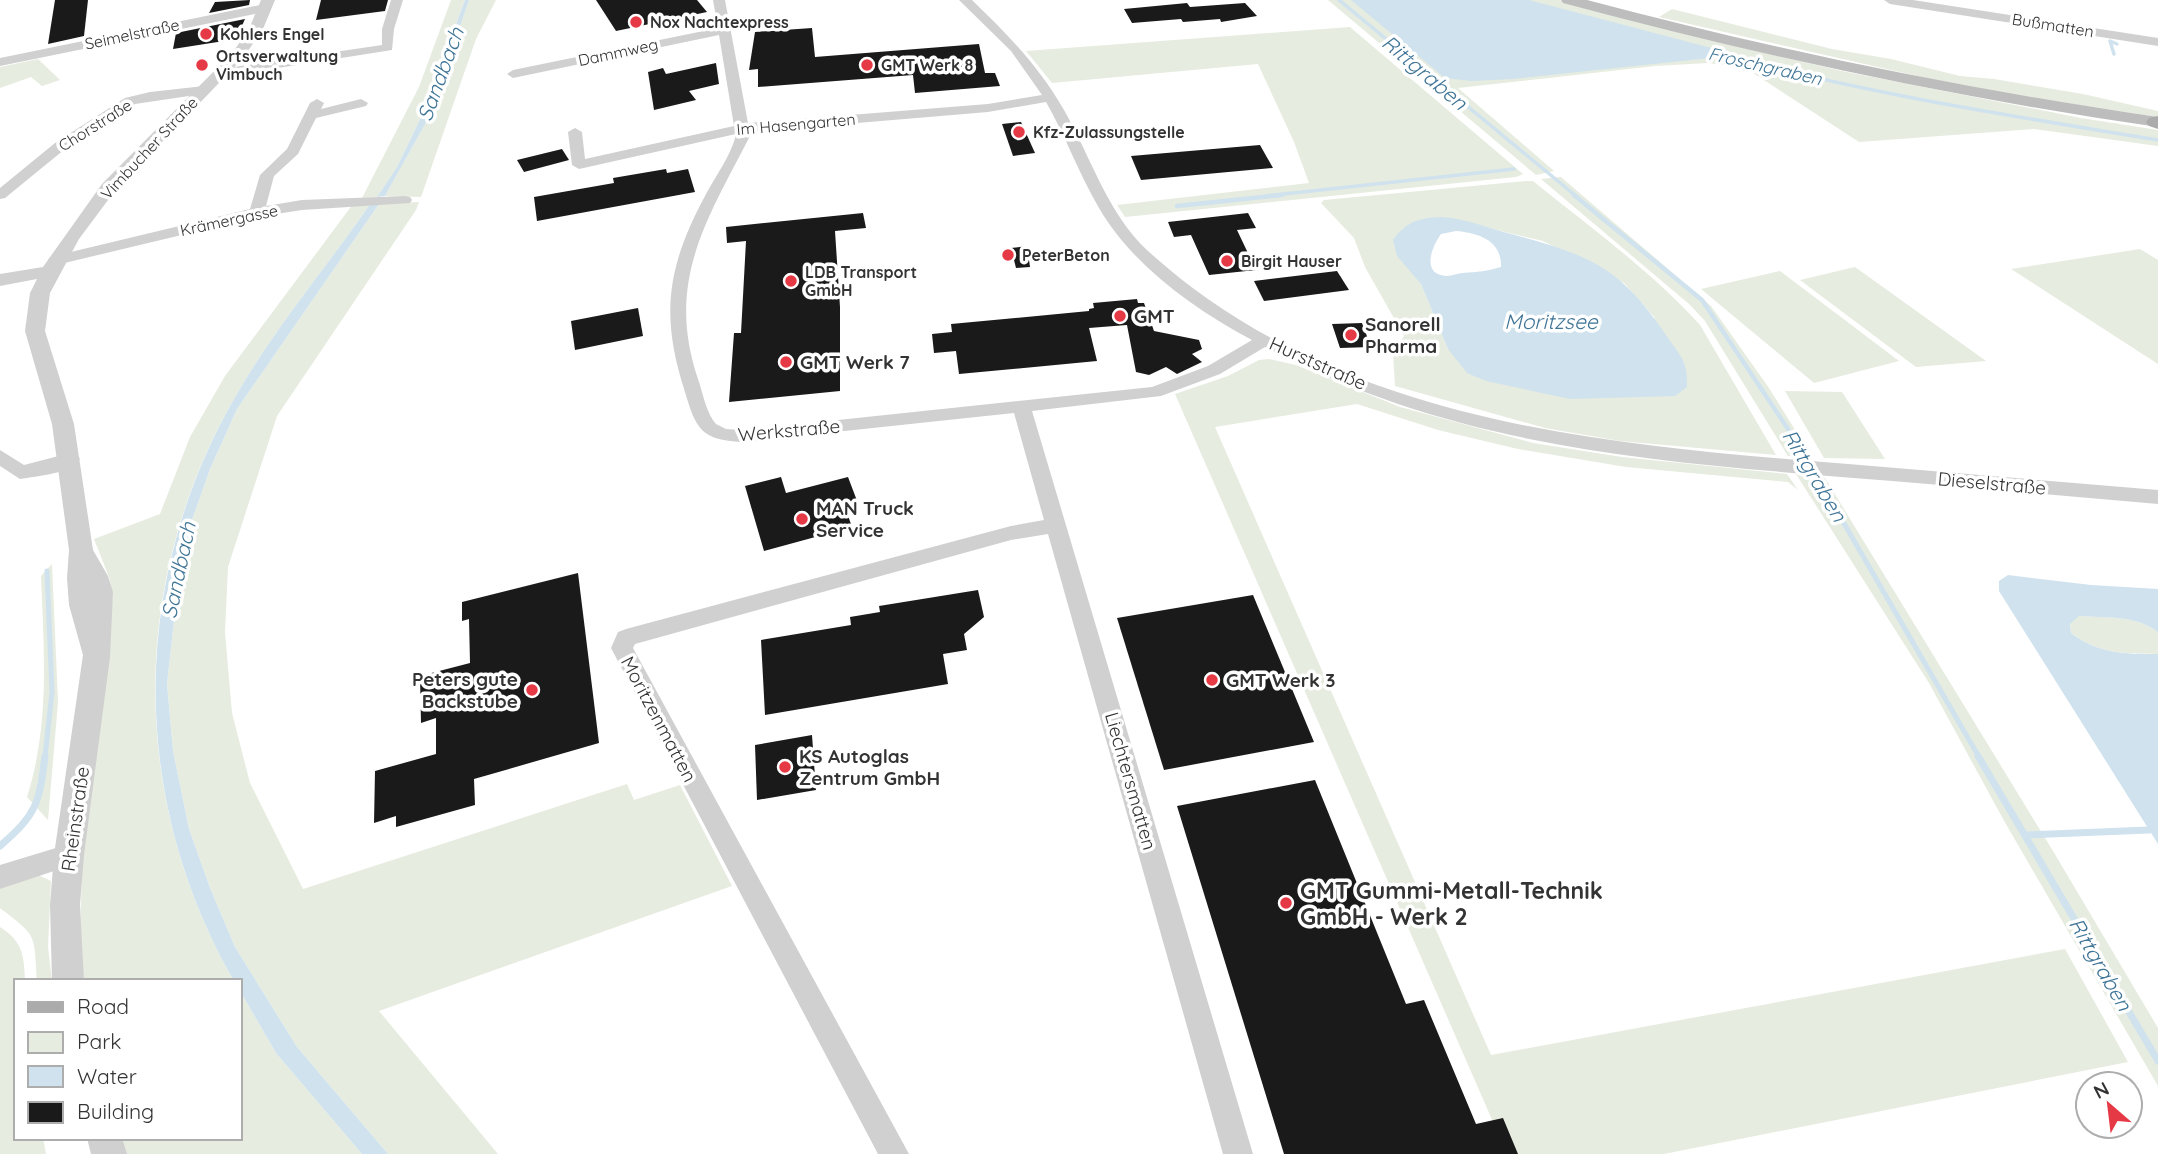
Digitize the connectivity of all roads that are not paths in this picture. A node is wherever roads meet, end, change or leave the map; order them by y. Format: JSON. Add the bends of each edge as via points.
{"nodes":[{"id":1,"x":397,"y":0,"type":"edge"},
{"id":2,"x":719,"y":0,"type":"edge"},
{"id":3,"x":966,"y":0,"type":"edge"},
{"id":4,"x":1569,"y":0,"type":"edge"},
{"id":5,"x":1890,"y":0,"type":"edge"},
{"id":6,"x":267,"y":4,"type":"edge"},
{"id":7,"x":724,"y":30,"type":"junction"},
{"id":8,"x":2158,"y":40,"type":"edge"},
{"id":9,"x":0,"y":62,"type":"edge"},
{"id":10,"x":221,"y":73,"type":"junction"},
{"id":11,"x":513,"y":74,"type":"dead end"},
{"id":12,"x":204,"y":90,"type":"junction"},
{"id":13,"x":1049,"y":99,"type":"junction"},
{"id":14,"x":361,"y":103,"type":"dead end"},
{"id":15,"x":2157,"y":122,"type":"edge"},
{"id":16,"x":742,"y":128,"type":"junction"},
{"id":17,"x":575,"y":132,"type":"dead end"},
{"id":18,"x":0,"y":195,"type":"edge"},
{"id":19,"x":405,"y":201,"type":"dead end"},
{"id":20,"x":257,"y":212,"type":"junction"},
{"id":21,"x":53,"y":266,"type":"junction"},
{"id":22,"x":0,"y":280,"type":"edge"},
{"id":23,"x":1265,"y":340,"type":"junction"},
{"id":24,"x":1022,"y":408,"type":"junction"},
{"id":25,"x":0,"y":456,"type":"edge"},
{"id":26,"x":70,"y":459,"type":"junction"},
{"id":27,"x":1825,"y":469,"type":"joint"},
{"id":28,"x":2158,"y":497,"type":"edge"},
{"id":29,"x":1057,"y":525,"type":"junction"},
{"id":30,"x":97,"y":657,"type":"joint"},
{"id":31,"x":69,"y":855,"type":"junction"},
{"id":32,"x":0,"y":877,"type":"edge"},
{"id":33,"x":68,"y":979,"type":"edge"},
{"id":34,"x":894,"y":1154,"type":"edge"},
{"id":35,"x":1238,"y":1154,"type":"edge"}],
"edges":[{"from":1,"to":10,"type":"street","via":[[388,47]]},
{"from":2,"to":7,"type":"street","name":"Werkstraße"},
{"from":3,"to":13,"type":"street","name":"Hurststraße","via":[[1015,48]]},
{"from":4,"to":15,"type":"main road","via":[[1886,76]]},
{"from":5,"to":8,"type":"street","name":"Bußmatten"},
{"from":6,"to":9,"type":"street","name":"Seimelstraße"},
{"from":6,"to":10,"type":"street","name":"Vimbucher Straße","via":[[249,41]]},
{"from":7,"to":11,"type":"street","name":"Dammweg"},
{"from":7,"to":16,"type":"street","name":"Werkstraße"},
{"from":10,"to":12,"type":"street","name":"Vimbucher Straße"},
{"from":12,"to":18,"type":"street","name":"Chorstraße","via":[[130,101],[49,154]]},
{"from":12,"to":21,"type":"street","name":"Vimbucher Straße","via":[[124,170]]},
{"from":13,"to":16,"type":"street","name":"Im Hasengarten"},
{"from":13,"to":23,"type":"street","name":"Hurststraße","via":[[1095,187],[1139,251],[1207,306]]},
{"from":14,"to":20,"type":"street","via":[[315,109],[293,151],[267,174]]},
{"from":16,"to":17,"type":"street","name":"Im Hasengarten","via":[[579,165]]},
{"from":16,"to":24,"type":"street","name":"Werkstraße","via":[[743,136],[692,235],[677,295],[685,366],[709,428],[722,435],[742,436]]},
{"from":19,"to":20,"type":"street","name":"Krämergasse","via":[[302,205]]},
{"from":20,"to":21,"type":"street","name":"Krämergasse"},
{"from":21,"to":22,"type":"street"},
{"from":21,"to":26,"type":"street","name":"Vimbucher Straße","via":[[40,293],[35,331]]},
{"from":23,"to":24,"type":"street","name":"Werkstraße","via":[[1214,370],[1155,392]]},
{"from":23,"to":27,"type":"street","name":"Hurststraße","via":[[1332,373],[1420,405],[1528,432],[1619,450]]},
{"from":24,"to":29,"type":"street","name":"Liechtersmatten"},
{"from":25,"to":26,"type":"street","via":[[20,472]]},
{"from":26,"to":30,"type":"street","name":"Vimbucher Straße","via":[[81,550],[80,600]]},
{"from":27,"to":28,"type":"street","name":"Dieselstraße"},
{"from":29,"to":34,"type":"street","name":"Moritzenmatten","via":[[1011,533],[626,638],[622,648]]},
{"from":29,"to":35,"type":"street","name":"Liechtersmatten"},
{"from":30,"to":31,"type":"street","name":"Rheinstraße"},
{"from":31,"to":32,"type":"street"},
{"from":31,"to":33,"type":"street","name":"Rheinstraße","via":[[65,905]]}]}
